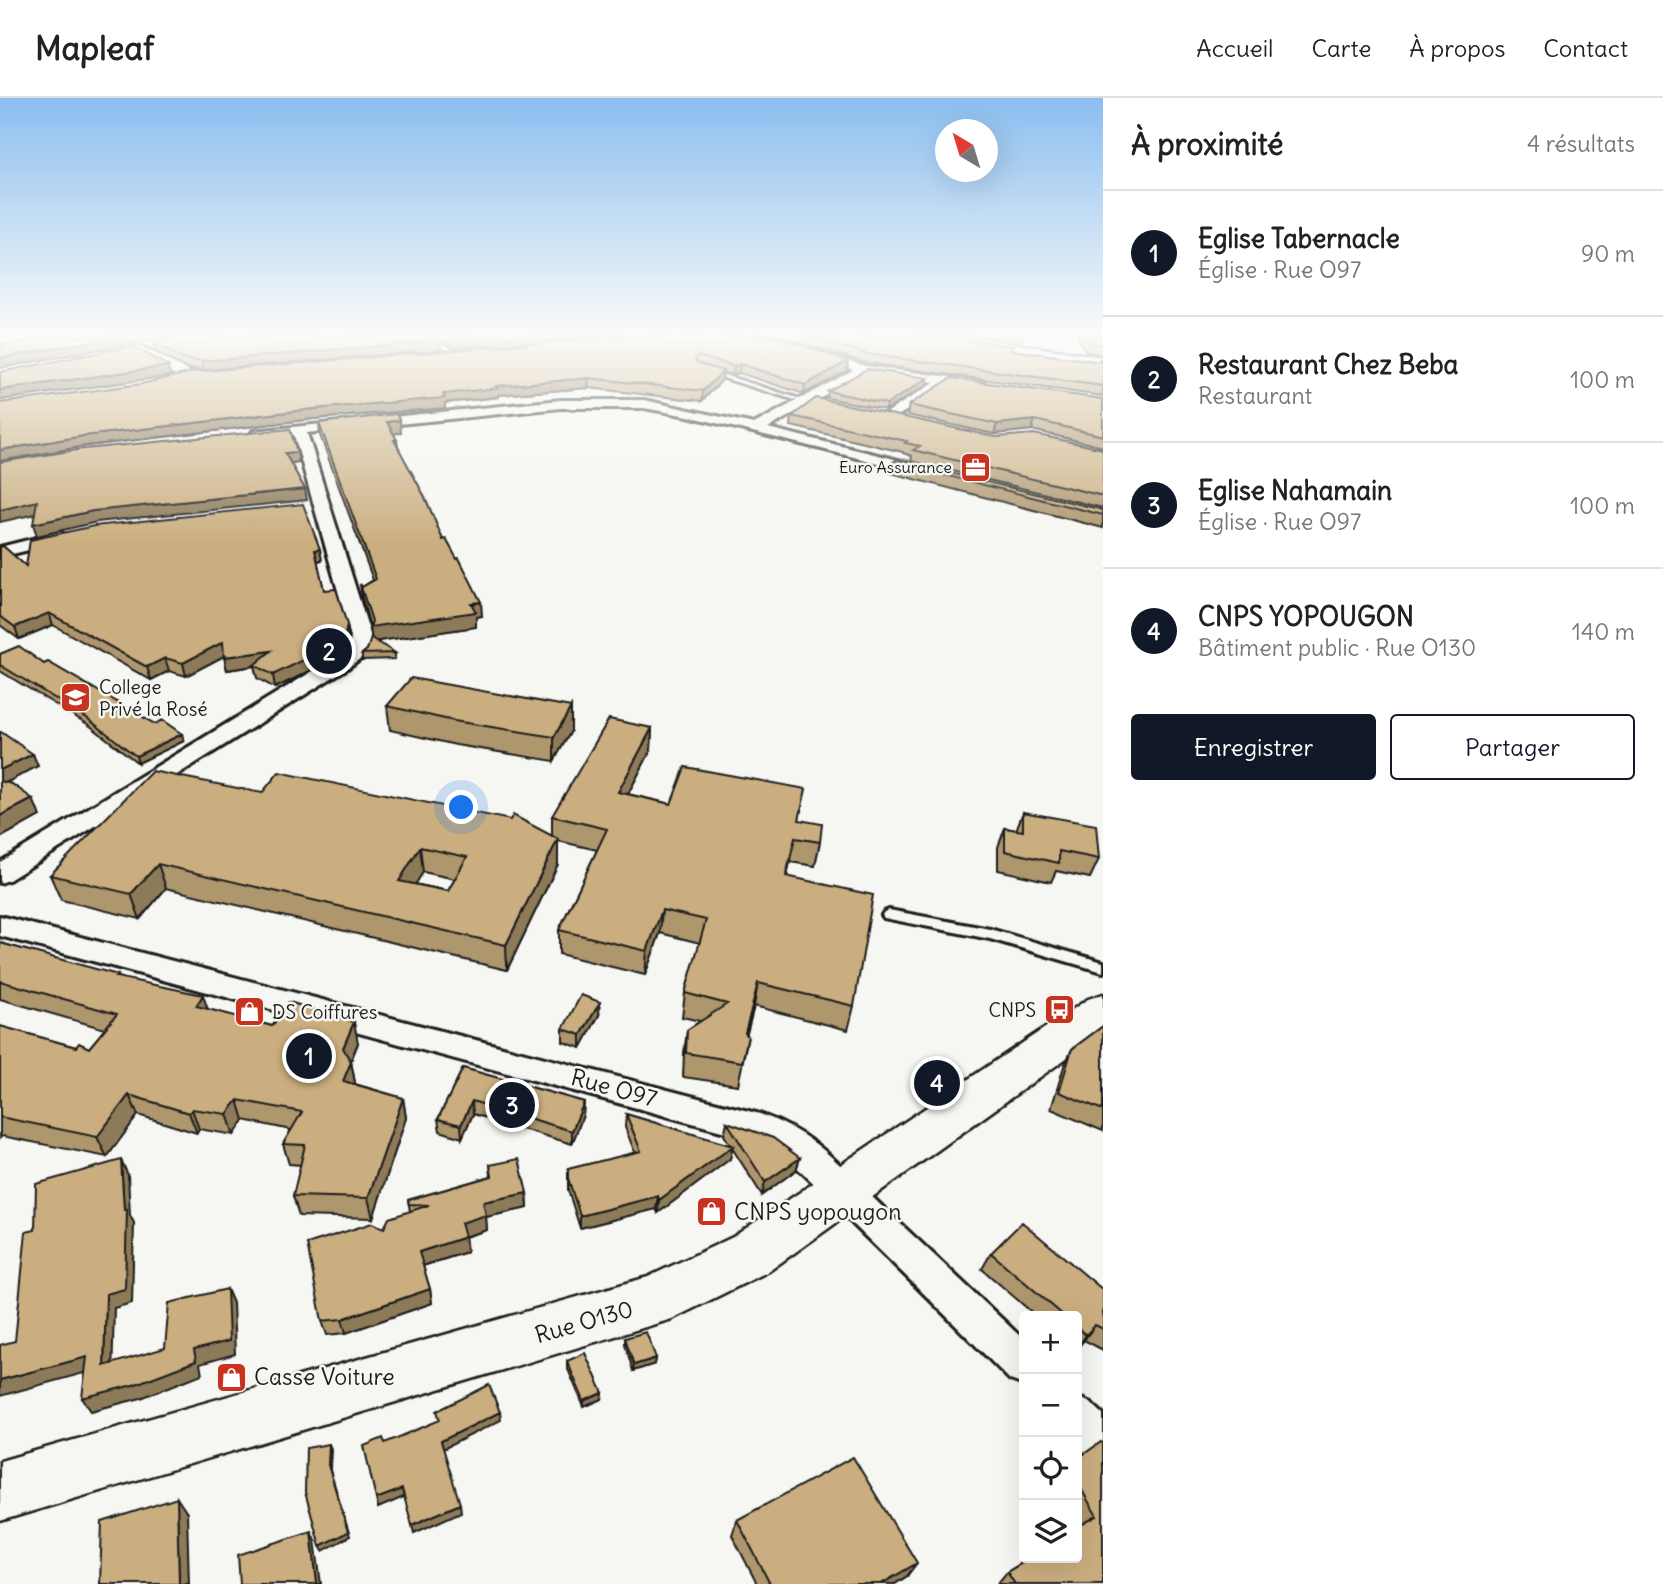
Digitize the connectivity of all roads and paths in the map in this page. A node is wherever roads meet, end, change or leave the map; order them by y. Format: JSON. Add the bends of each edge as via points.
{"nodes":[{"id":1,"x":547,"y":405,"type":"edge"},
{"id":2,"x":651,"y":405,"type":"edge"},
{"id":3,"x":800,"y":405,"type":"edge"},
{"id":4,"x":832,"y":405,"type":"edge"},
{"id":5,"x":901,"y":405,"type":"edge"},
{"id":6,"x":836,"y":406,"type":"edge"},
{"id":7,"x":915,"y":424,"type":"edge"},
{"id":8,"x":758,"y":428,"type":"junction"},
{"id":9,"x":299,"y":429,"type":"junction"},
{"id":10,"x":243,"y":436,"type":"edge"},
{"id":11,"x":944,"y":476,"type":"edge"},
{"id":12,"x":76,"y":533,"type":"edge"},
{"id":13,"x":0,"y":552,"type":"edge"},
{"id":14,"x":0,"y":874,"type":"edge"},
{"id":15,"x":889,"y":915,"type":"dead end"},
{"id":16,"x":0,"y":926,"type":"edge"},
{"id":17,"x":1103,"y":967,"type":"edge"},
{"id":18,"x":1103,"y":1010,"type":"edge"},
{"id":19,"x":842,"y":1191,"type":"junction"},
{"id":20,"x":1019,"y":1361,"type":"edge"},
{"id":21,"x":1082,"y":1421,"type":"edge"},
{"id":22,"x":1103,"y":1442,"type":"edge"},
{"id":23,"x":0,"y":1491,"type":"edge"}],
"edges":[{"from":1,"to":9,"type":"street"},
{"from":2,"to":8,"type":"street"},
{"from":3,"to":8,"type":"street"},
{"from":4,"to":6,"type":"street"},
{"from":5,"to":7,"type":"street","via":[[882,416]]},
{"from":8,"to":11,"type":"street"},
{"from":9,"to":10,"type":"street"},
{"from":9,"to":14,"type":"street","via":[[313,507],[361,637],[358,651]]},
{"from":12,"to":13,"type":"street"},
{"from":15,"to":17,"type":"lane","via":[[990,934]]},
{"from":16,"to":19,"type":"street","name":"Rue O97","via":[[760,1128],[809,1155]]},
{"from":18,"to":19,"type":"street","name":"Rue O130"},
{"from":19,"to":20,"type":"street","name":"Rue O97"},
{"from":19,"to":23,"type":"street","name":"Rue O130","via":[[751,1254],[654,1301]]},
{"from":21,"to":22,"type":"street"}]}
